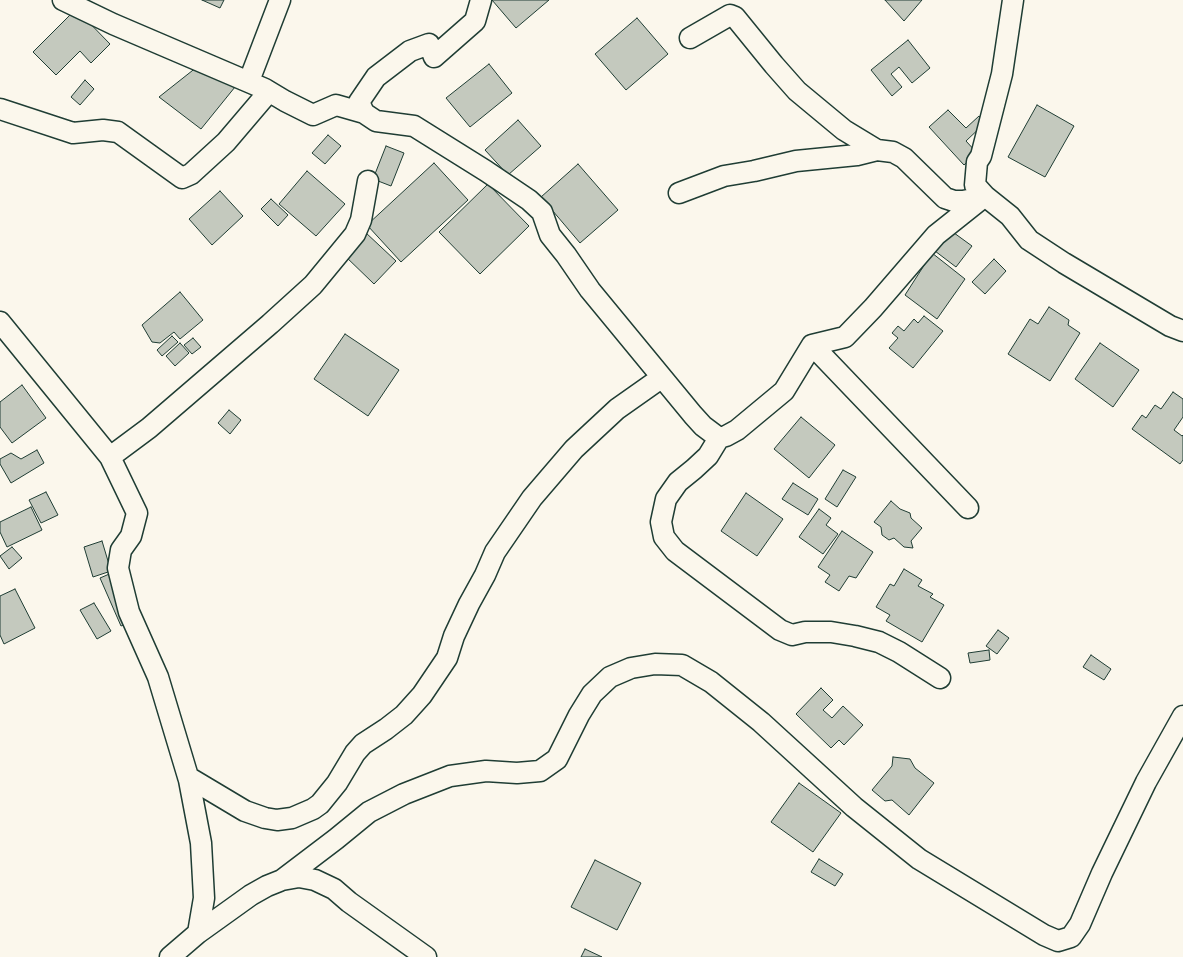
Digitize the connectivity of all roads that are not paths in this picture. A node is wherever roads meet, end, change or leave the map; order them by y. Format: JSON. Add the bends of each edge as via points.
{"nodes":[{"id":1,"x":63,"y":0,"type":"edge"},
{"id":2,"x":280,"y":0,"type":"edge"},
{"id":3,"x":481,"y":0,"type":"edge"},
{"id":4,"x":1012,"y":0,"type":"edge"},
{"id":5,"x":690,"y":38,"type":"dead end"},
{"id":6,"x":257,"y":85,"type":"junction"},
{"id":7,"x":0,"y":109,"type":"edge"},
{"id":8,"x":364,"y":113,"type":"junction"},
{"id":9,"x":877,"y":150,"type":"junction"},
{"id":10,"x":368,"y":181,"type":"dead end"},
{"id":11,"x":679,"y":193,"type":"dead end"},
{"id":12,"x":985,"y":196,"type":"junction"},
{"id":13,"x":0,"y":322,"type":"edge"},
{"id":14,"x":1183,"y":331,"type":"edge"},
{"id":15,"x":812,"y":345,"type":"junction"},
{"id":16,"x":661,"y":378,"type":"junction"},
{"id":17,"x":719,"y":438,"type":"junction"},
{"id":18,"x":110,"y":457,"type":"junction"},
{"id":19,"x":968,"y":508,"type":"dead end"},
{"id":20,"x":940,"y":678,"type":"dead end"},
{"id":21,"x":1183,"y":716,"type":"edge"},
{"id":22,"x":188,"y":777,"type":"junction"},
{"id":23,"x":282,"y":880,"type":"junction"},
{"id":24,"x":198,"y":933,"type":"junction"},
{"id":25,"x":170,"y":957,"type":"edge"},
{"id":26,"x":426,"y":957,"type":"edge"}],
"edges":[{"from":1,"to":6,"type":"street"},
{"from":2,"to":6,"type":"street"},
{"from":3,"to":8,"type":"street","via":[[475,21],[434,58],[429,44],[410,51],[376,77],[359,102]]},
{"from":4,"to":12,"type":"street","via":[[1002,74],[981,156],[977,162],[975,185]]},
{"from":5,"to":9,"type":"street","via":[[730,15],[735,17],[798,91],[844,130]]},
{"from":6,"to":7,"type":"street","via":[[266,95],[226,142],[191,174],[182,178],[118,132],[103,130],[73,133]]},
{"from":6,"to":8,"type":"street","via":[[313,114],[336,105]]},
{"from":8,"to":16,"type":"street","via":[[376,121],[414,126],[509,186],[542,212],[550,235],[590,290]]},
{"from":9,"to":11,"type":"street","via":[[857,155],[796,161],[724,176]]},
{"from":9,"to":12,"type":"street","via":[[893,152],[904,158],[945,198],[964,201]]},
{"from":10,"to":18,"type":"street","via":[[361,220],[355,234],[313,285],[149,428]]},
{"from":12,"to":14,"type":"street","via":[[1010,216],[1029,240],[1170,326]]},
{"from":12,"to":15,"type":"street","via":[[936,235],[845,337]]},
{"from":13,"to":18,"type":"street"},
{"from":15,"to":17,"type":"street","via":[[784,391],[737,430]]},
{"from":15,"to":19,"type":"street"},
{"from":16,"to":17,"type":"street","via":[[703,426]]},
{"from":16,"to":22,"type":"street","via":[[617,409],[574,449],[532,498],[495,552],[468,604],[447,658],[422,695],[404,715],[363,744],[320,804],[292,818],[265,818],[245,811]]},
{"from":17,"to":20,"type":"street","via":[[708,456],[678,482],[666,499],[661,522],[664,537],[675,551],[780,630],[792,635],[830,632],[879,642]]},
{"from":18,"to":22,"type":"street","via":[[137,513],[131,536],[121,550],[118,568],[122,588],[129,612],[158,677]]},
{"from":21,"to":23,"type":"street","via":[[1146,782],[1080,924],[1070,937],[1058,941],[919,859],[854,807],[761,722],[711,682],[682,665],[655,664],[631,668],[610,677],[592,694],[558,759],[540,771],[486,771],[450,776],[404,794],[369,812]]},
{"from":22,"to":24,"type":"street","via":[[200,842],[204,898]]},
{"from":23,"to":24,"type":"street","via":[[251,895]]},
{"from":23,"to":26,"type":"street","via":[[299,877],[315,880],[334,889]]},
{"from":24,"to":25,"type":"street"}]}
